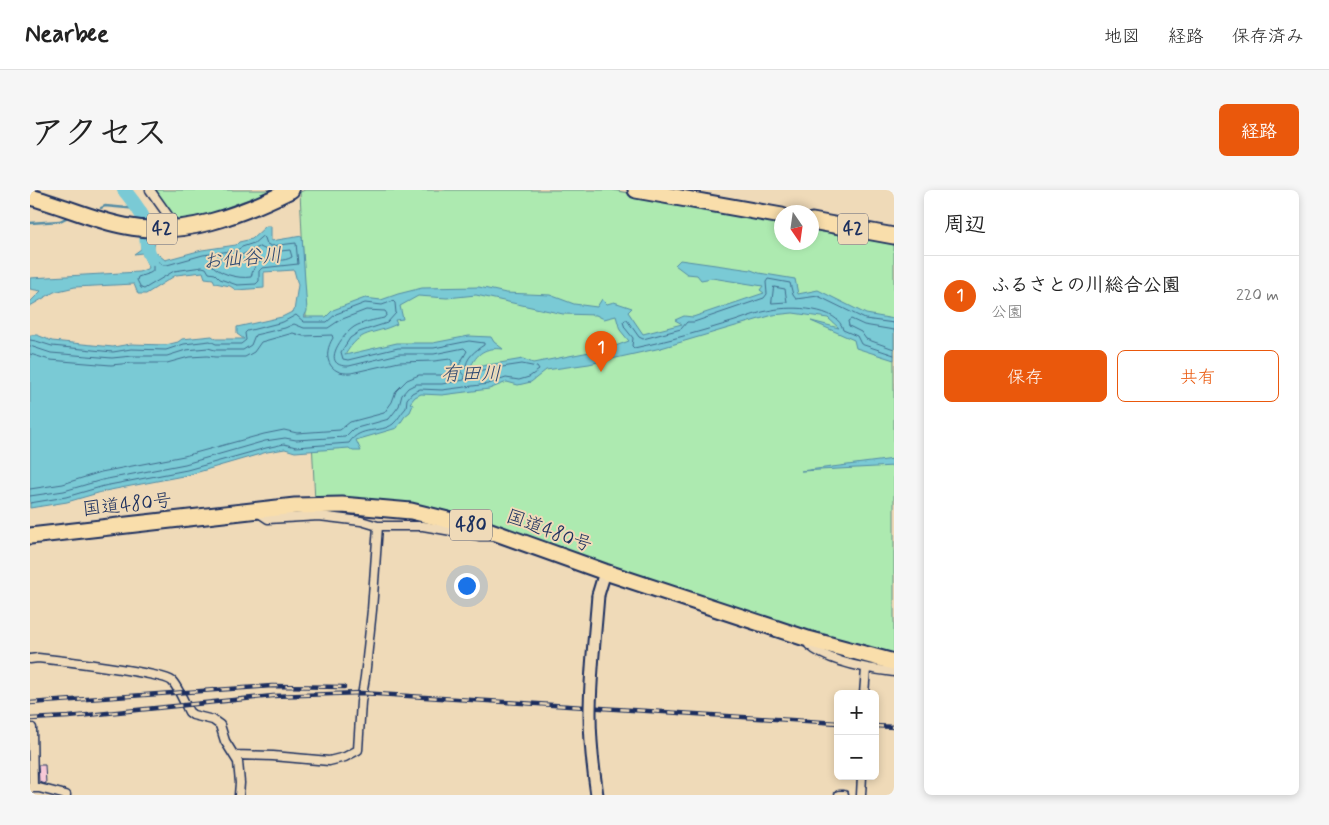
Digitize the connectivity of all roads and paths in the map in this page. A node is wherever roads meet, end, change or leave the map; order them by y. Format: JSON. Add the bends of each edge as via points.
{"nodes":[{"id":1,"x":150,"y":190,"type":"edge"},
{"id":2,"x":291,"y":190,"type":"edge"},
{"id":3,"x":636,"y":190,"type":"edge"},
{"id":4,"x":30,"y":197,"type":"edge"},
{"id":5,"x":774,"y":215,"type":"edge"},
{"id":6,"x":819,"y":222,"type":"edge"},
{"id":7,"x":177,"y":228,"type":"junction"},
{"id":8,"x":894,"y":236,"type":"edge"},
{"id":9,"x":256,"y":511,"type":"junction"},
{"id":10,"x":378,"y":526,"type":"junction"},
{"id":11,"x":500,"y":534,"type":"junction"},
{"id":12,"x":30,"y":536,"type":"edge"},
{"id":13,"x":605,"y":572,"type":"junction"},
{"id":14,"x":808,"y":639,"type":"junction"},
{"id":15,"x":30,"y":659,"type":"edge"},
{"id":16,"x":894,"y":662,"type":"edge"},
{"id":17,"x":866,"y":669,"type":"junction"},
{"id":18,"x":894,"y":672,"type":"edge"},
{"id":19,"x":864,"y":690,"type":"edge"},
{"id":20,"x":30,"y":728,"type":"edge"},
{"id":21,"x":234,"y":755,"type":"junction"},
{"id":22,"x":862,"y":780,"type":"edge"},
{"id":23,"x":32,"y":788,"type":"edge"},
{"id":24,"x":66,"y":795,"type":"edge"},
{"id":25,"x":239,"y":795,"type":"edge"},
{"id":26,"x":596,"y":795,"type":"edge"},
{"id":27,"x":839,"y":795,"type":"edge"},
{"id":28,"x":844,"y":795,"type":"edge"},
{"id":29,"x":861,"y":795,"type":"edge"}],
"edges":[{"from":1,"to":7,"type":"street"},
{"from":2,"to":7,"type":"highway","number":"42","via":[[236,214]]},
{"from":3,"to":5,"type":"highway"},
{"from":4,"to":7,"type":"highway","number":"42","via":[[125,226],[150,230]]},
{"from":6,"to":8,"type":"highway","number":"42"},
{"from":9,"to":10,"type":"street","via":[[268,518],[319,516]]},
{"from":9,"to":11,"type":"highway","name":"国道480号","number":"480","via":[[342,505],[383,508],[439,517]]},
{"from":9,"to":12,"type":"highway","name":"国道480号","number":"480"},
{"from":10,"to":11,"type":"street","via":[[423,526],[485,536]]},
{"from":10,"to":21,"type":"street","via":[[358,750],[345,758],[329,760]]},
{"from":11,"to":13,"type":"highway","name":"国道480号","number":"480"},
{"from":13,"to":14,"type":"highway","name":"国道480号","number":"480"},
{"from":13,"to":26,"type":"street","bridge":true,"via":[[598,595],[592,664],[590,716]]},
{"from":14,"to":16,"type":"highway","name":"国道480号","number":"480"},
{"from":14,"to":17,"type":"street","via":[[808,645],[816,651]]},
{"from":15,"to":21,"type":"street","via":[[105,667],[172,681],[189,712],[220,725]]},
{"from":17,"to":18,"type":"street"},
{"from":17,"to":19,"type":"street"},
{"from":20,"to":23,"type":"street"},
{"from":21,"to":25,"type":"street","via":[[239,771]]},
{"from":22,"to":29,"type":"street"},
{"from":23,"to":24,"type":"street"},
{"from":27,"to":28,"type":"street"}]}
